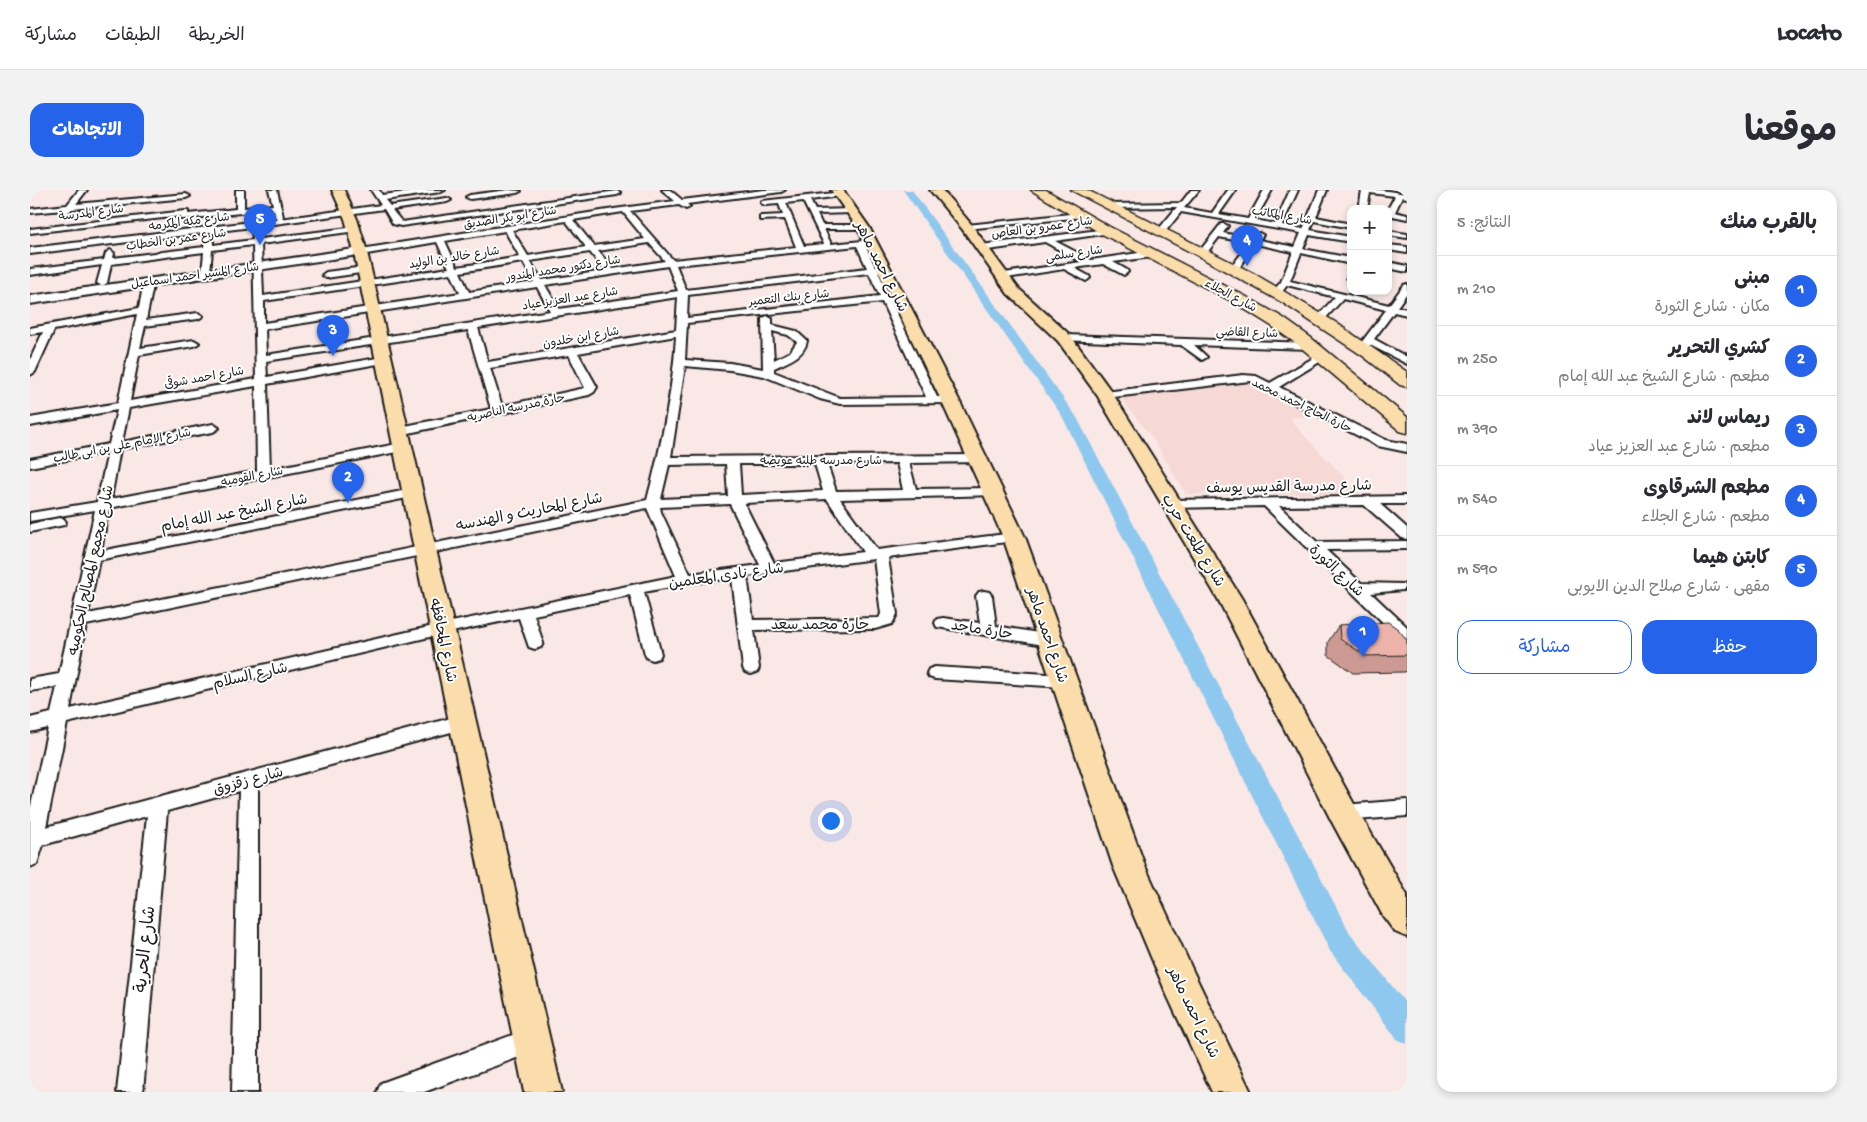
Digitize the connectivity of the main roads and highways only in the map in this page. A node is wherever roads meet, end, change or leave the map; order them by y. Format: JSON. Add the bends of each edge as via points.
{"nodes":[{"id":1,"x":338,"y":190,"type":"edge"},
{"id":2,"x":815,"y":190,"type":"edge"},
{"id":3,"x":936,"y":190,"type":"edge"},
{"id":4,"x":1037,"y":190,"type":"edge"},
{"id":5,"x":1072,"y":190,"type":"edge"},
{"id":6,"x":1077,"y":190,"type":"edge"},
{"id":7,"x":1057,"y":202,"type":"junction"},
{"id":8,"x":1129,"y":209,"type":"junction"},
{"id":9,"x":851,"y":214,"type":"edge"},
{"id":10,"x":1079,"y":215,"type":"junction"},
{"id":11,"x":1407,"y":381,"type":"edge"},
{"id":12,"x":1407,"y":427,"type":"edge"},
{"id":13,"x":1407,"y":921,"type":"edge"},
{"id":14,"x":543,"y":1092,"type":"edge"},
{"id":15,"x":1232,"y":1092,"type":"edge"}],
"edges":[{"from":1,"to":14,"type":"main road","name":"شارع المحافظه","via":[[358,243]]},
{"from":2,"to":9,"type":"main road"},
{"from":3,"to":13,"type":"main road","name":"شارع طلعت حرب","via":[[967,227],[1000,276],[1064,338],[1106,395],[1230,599],[1343,813]]},
{"from":4,"to":7,"type":"highway","name":"شارع الجلاء"},
{"from":5,"to":7,"type":"highway","via":[[1074,201]]},
{"from":6,"to":8,"type":"highway","name":"شارع الجلاء","via":[[1114,200]]},
{"from":7,"to":10,"type":"highway","name":"شارع الجلاء"},
{"from":8,"to":10,"type":"highway","via":[[1095,206]]},
{"from":8,"to":11,"type":"highway","name":"شارع الجلاء","via":[[1234,269],[1281,287],[1320,319],[1366,344]]},
{"from":9,"to":15,"type":"main road","name":"شارع احمد ماهر","via":[[942,400],[978,459],[1014,536],[1132,874]]},
{"from":10,"to":12,"type":"highway","name":"شارع الجلاء","via":[[1258,310],[1316,351]]}]}
